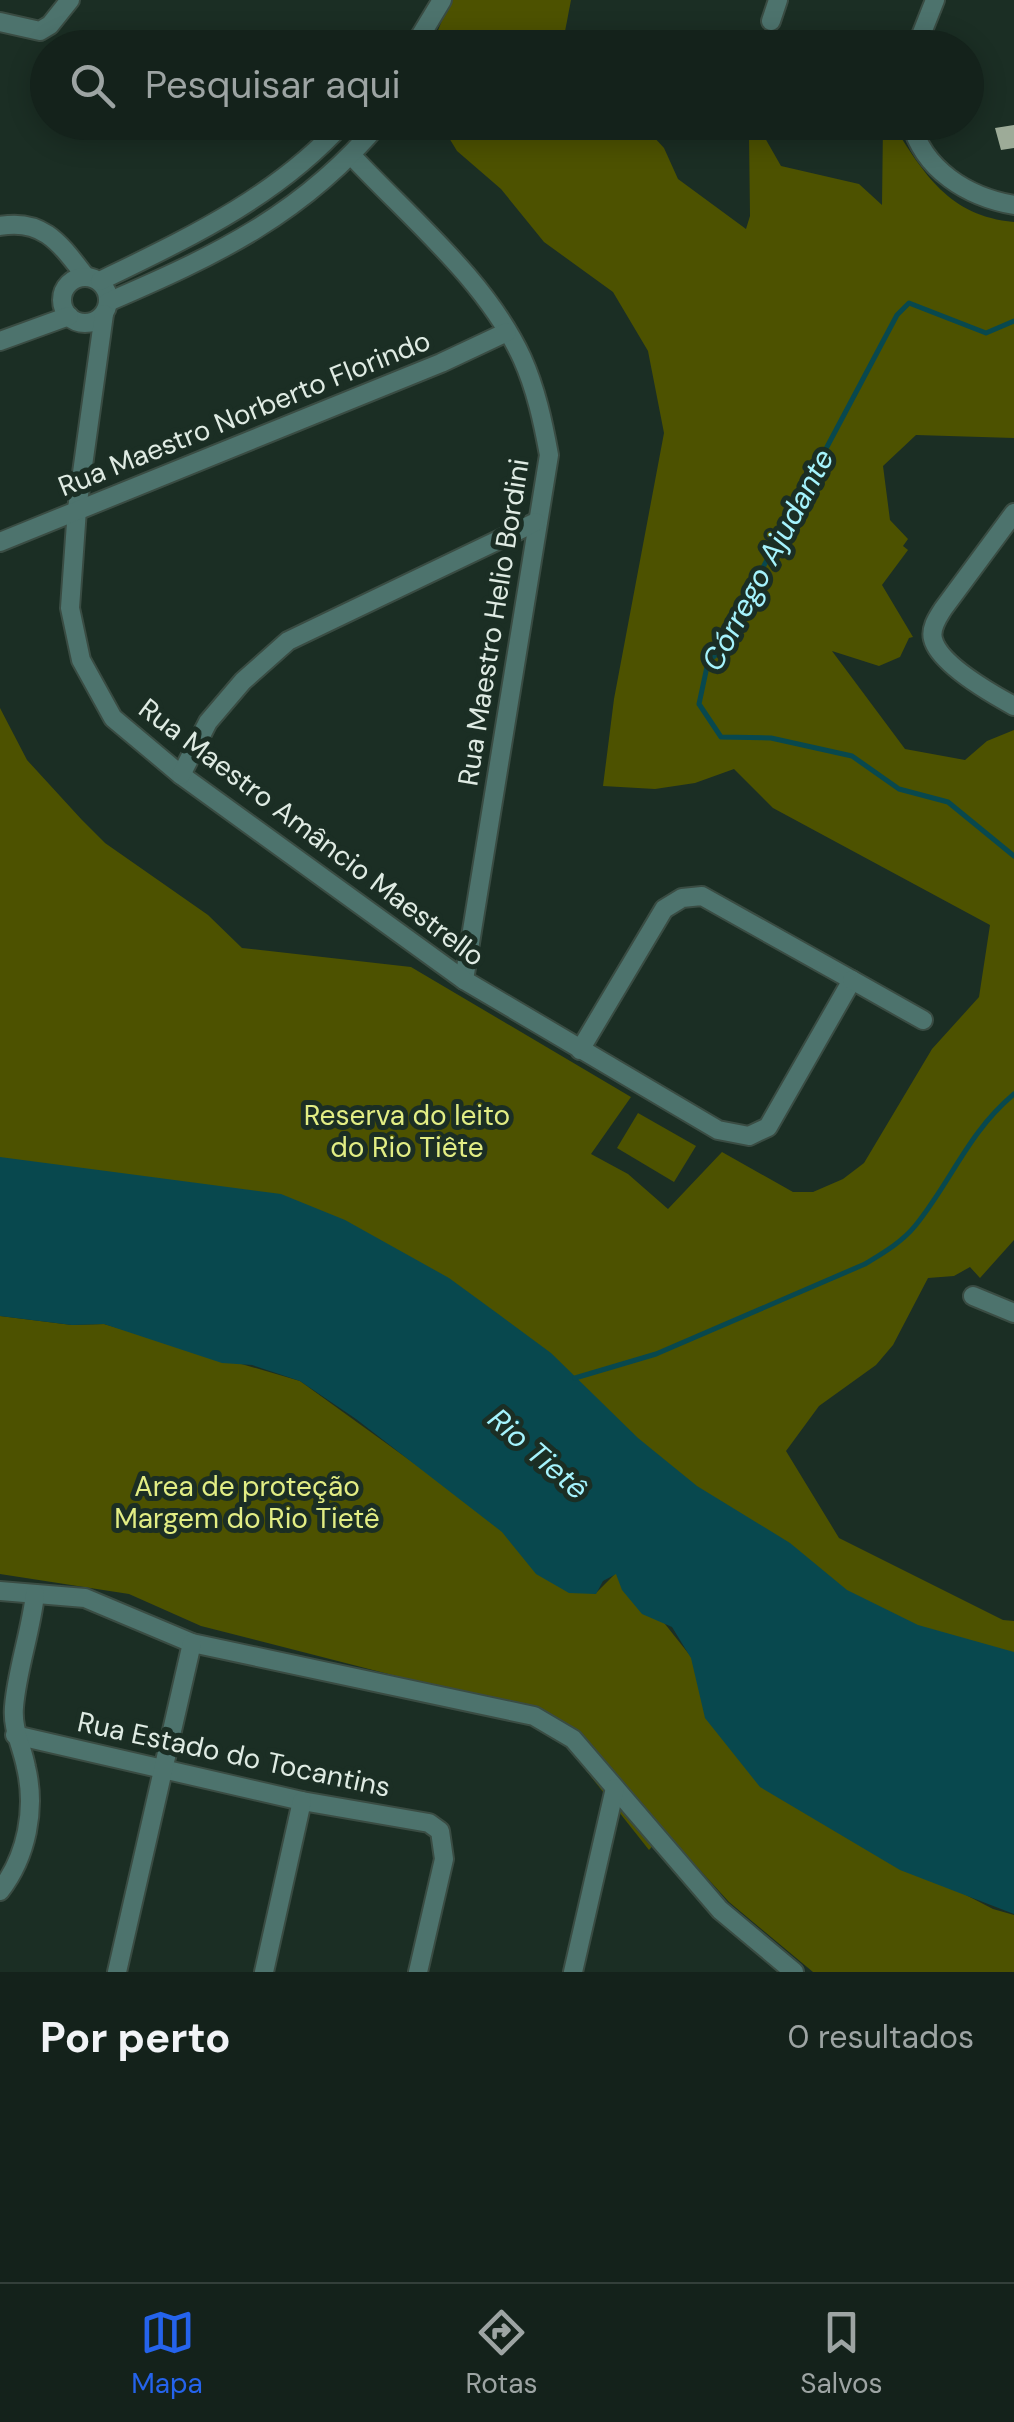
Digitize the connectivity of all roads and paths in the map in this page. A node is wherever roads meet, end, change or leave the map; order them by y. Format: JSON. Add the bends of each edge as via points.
{"nodes":[{"id":1,"x":70,"y":0,"type":"edge"},
{"id":2,"x":442,"y":0,"type":"edge"},
{"id":3,"x":778,"y":0,"type":"edge"},
{"id":4,"x":934,"y":0,"type":"edge"},
{"id":5,"x":771,"y":21,"type":"dead end"},
{"id":6,"x":0,"y":22,"type":"edge"},
{"id":7,"x":36,"y":30,"type":"edge"},
{"id":8,"x":41,"y":30,"type":"edge"},
{"id":9,"x":424,"y":30,"type":"edge"},
{"id":10,"x":923,"y":30,"type":"edge"},
{"id":11,"x":327,"y":140,"type":"edge"},
{"id":12,"x":365,"y":140,"type":"edge"},
{"id":13,"x":917,"y":140,"type":"edge"},
{"id":14,"x":352,"y":156,"type":"junction"},
{"id":15,"x":1014,"y":205,"type":"edge"},
{"id":16,"x":0,"y":226,"type":"edge"},
{"id":17,"x":54,"y":236,"type":"junction"},
{"id":18,"x":93,"y":279,"type":"junction"},
{"id":19,"x":68,"y":306,"type":"junction"},
{"id":20,"x":106,"y":308,"type":"junction"},
{"id":21,"x":507,"y":332,"type":"junction"},
{"id":22,"x":0,"y":341,"type":"edge"},
{"id":23,"x":94,"y":370,"type":"junction"},
{"id":24,"x":77,"y":509,"type":"junction"},
{"id":25,"x":1014,"y":512,"type":"edge"},
{"id":26,"x":536,"y":522,"type":"junction"},
{"id":27,"x":0,"y":542,"type":"edge"},
{"id":28,"x":1014,"y":706,"type":"edge"},
{"id":29,"x":182,"y":774,"type":"junction"},
{"id":30,"x":464,"y":980,"type":"junction"},
{"id":31,"x":852,"y":980,"type":"junction"},
{"id":32,"x":923,"y":1020,"type":"dead end"},
{"id":33,"x":580,"y":1050,"type":"junction"},
{"id":34,"x":973,"y":1296,"type":"dead end"},
{"id":35,"x":1014,"y":1314,"type":"edge"},
{"id":36,"x":0,"y":1591,"type":"edge"},
{"id":37,"x":35,"y":1594,"type":"junction"},
{"id":38,"x":192,"y":1643,"type":"junction"},
{"id":39,"x":15,"y":1735,"type":"junction"},
{"id":40,"x":162,"y":1770,"type":"junction"},
{"id":41,"x":616,"y":1788,"type":"junction"},
{"id":42,"x":302,"y":1801,"type":"junction"},
{"id":43,"x":0,"y":1891,"type":"edge"},
{"id":44,"x":117,"y":1972,"type":"edge"},
{"id":45,"x":264,"y":1972,"type":"edge"},
{"id":46,"x":418,"y":1972,"type":"edge"},
{"id":47,"x":573,"y":1972,"type":"edge"},
{"id":48,"x":794,"y":1972,"type":"edge"}],
"edges":[{"from":1,"to":8,"type":"street"},
{"from":2,"to":9,"type":"street"},
{"from":3,"to":5,"type":"street"},
{"from":4,"to":10,"type":"street"},
{"from":6,"to":7,"type":"street"},
{"from":11,"to":18,"type":"street","via":[[303,165],[210,228]]},
{"from":12,"to":14,"type":"street"},
{"from":13,"to":15,"type":"street","via":[[947,177],[990,201]]},
{"from":14,"to":20,"type":"street","via":[[220,254]]},
{"from":14,"to":21,"type":"street","name":"Rua Maestro Helio Bordini","via":[[477,288]]},
{"from":16,"to":17,"type":"street","via":[[32,225]]},
{"from":17,"to":18,"type":"street"},
{"from":17,"to":19,"type":"street","name":"Rua Maestro Amâncio Maestrello"},
{"from":18,"to":19,"type":"street"},
{"from":18,"to":20,"type":"street"},
{"from":19,"to":20,"type":"street","via":[[91,322]]},
{"from":19,"to":22,"type":"street"},
{"from":19,"to":23,"type":"street","name":"Rua Maestro Amâncio Maestrello"},
{"from":20,"to":23,"type":"street","name":"Rua Maestro Amâncio Maestrello"},
{"from":21,"to":24,"type":"street","name":"Rua Maestro Norberto Florindo"},
{"from":21,"to":26,"type":"street","name":"Rua Maestro Helio Bordini","via":[[539,404],[549,456]]},
{"from":23,"to":24,"type":"street","name":"Rua Maestro Amâncio Maestrello"},
{"from":24,"to":27,"type":"street","name":"Rua Maestro Norberto Florindo"},
{"from":24,"to":29,"type":"street","name":"Rua Maestro Amâncio Maestrello","via":[[70,608],[81,660],[114,718]]},
{"from":25,"to":28,"type":"street","via":[[934,624],[932,638],[980,687]]},
{"from":26,"to":29,"type":"street","via":[[288,641],[242,680],[208,722]]},
{"from":26,"to":30,"type":"street","name":"Rua Maestro Helio Bordini"},
{"from":29,"to":30,"type":"street","name":"Rua Maestro Amâncio Maestrello"},
{"from":30,"to":33,"type":"street","name":"Rua Maestro Amâncio Maestrello"},
{"from":31,"to":32,"type":"street"},
{"from":31,"to":33,"type":"street","via":[[702,896],[682,898],[664,910]]},
{"from":31,"to":33,"type":"street","name":"Rua Maestro Amâncio Maestrello","via":[[768,1127],[749,1136],[718,1130]]},
{"from":34,"to":35,"type":"street"},
{"from":36,"to":37,"type":"street"},
{"from":37,"to":38,"type":"street","via":[[85,1598]]},
{"from":37,"to":39,"type":"street"},
{"from":38,"to":40,"type":"street"},
{"from":38,"to":41,"type":"street","via":[[534,1716],[573,1739]]},
{"from":39,"to":40,"type":"street","name":"Rua Estado do Tocantins"},
{"from":39,"to":43,"type":"street","via":[[30,1806],[20,1858]]},
{"from":40,"to":42,"type":"street","name":"Rua Estado do Tocantins"},
{"from":40,"to":44,"type":"street"},
{"from":41,"to":47,"type":"street"},
{"from":41,"to":48,"type":"street","via":[[720,1910]]},
{"from":42,"to":45,"type":"street"},
{"from":42,"to":46,"type":"street","name":"Rua Estado do Tocantins","via":[[429,1823],[440,1831],[444,1858]]}]}
